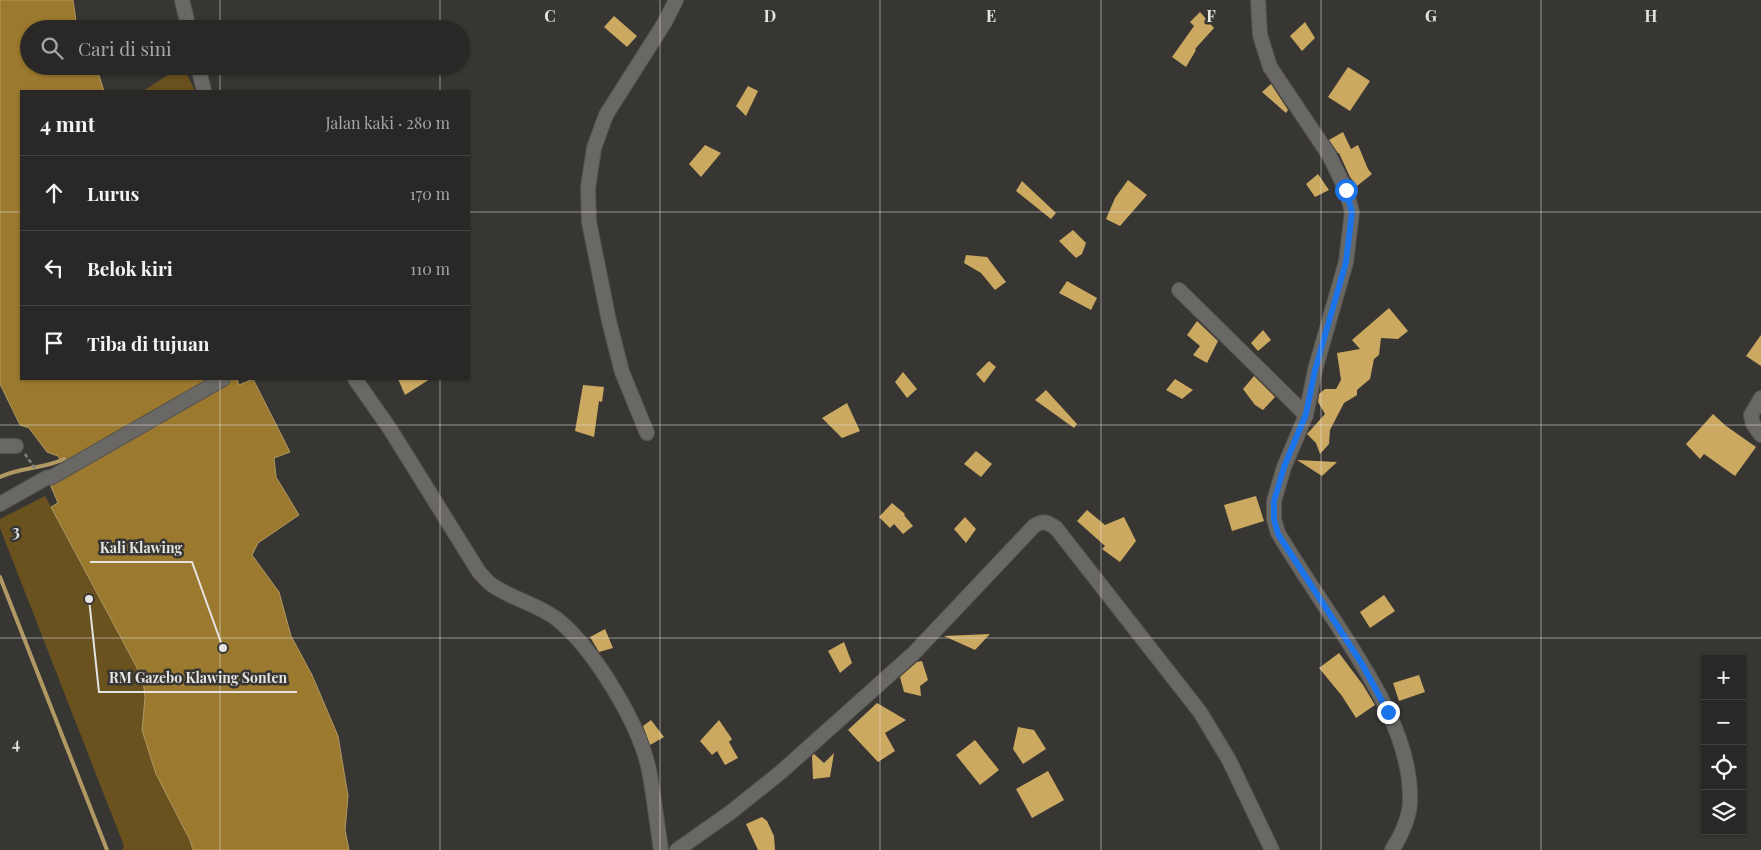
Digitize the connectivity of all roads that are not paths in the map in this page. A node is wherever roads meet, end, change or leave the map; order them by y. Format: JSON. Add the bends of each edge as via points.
{"nodes":[{"id":1,"x":182,"y":0,"type":"edge"},
{"id":2,"x":676,"y":0,"type":"edge"},
{"id":3,"x":1258,"y":0,"type":"edge"},
{"id":4,"x":187,"y":20,"type":"edge"},
{"id":5,"x":200,"y":75,"type":"edge"},
{"id":6,"x":204,"y":90,"type":"edge"},
{"id":7,"x":1179,"y":290,"type":"dead end"},
{"id":8,"x":221,"y":380,"type":"edge"},
{"id":9,"x":356,"y":380,"type":"edge"},
{"id":10,"x":1761,"y":398,"type":"edge"},
{"id":11,"x":1306,"y":414,"type":"junction"},
{"id":12,"x":647,"y":433,"type":"dead end"},
{"id":13,"x":1761,"y":435,"type":"edge"},
{"id":14,"x":0,"y":446,"type":"edge"},
{"id":15,"x":16,"y":446,"type":"road end"},
{"id":16,"x":0,"y":504,"type":"edge"},
{"id":17,"x":660,"y":850,"type":"edge"},
{"id":18,"x":677,"y":850,"type":"edge"},
{"id":19,"x":1272,"y":850,"type":"edge"},
{"id":20,"x":1392,"y":850,"type":"edge"}],
"edges":[{"from":1,"to":4,"type":"street"},
{"from":2,"to":12,"type":"street","via":[[606,115],[594,148],[588,188],[589,222],[609,321],[622,372]]},
{"from":3,"to":11,"type":"street","via":[[1260,35],[1270,66],[1329,155],[1346,190],[1352,212],[1346,262]]},
{"from":5,"to":6,"type":"street"},
{"from":7,"to":11,"type":"street"},
{"from":8,"to":16,"type":"street"},
{"from":9,"to":17,"type":"street","via":[[479,572],[491,585],[556,618],[576,636],[600,666],[642,748],[649,770]]},
{"from":10,"to":13,"type":"street","via":[[1751,415]]},
{"from":11,"to":20,"type":"street","via":[[1284,467],[1274,501],[1274,519],[1278,534],[1362,664],[1388,712],[1407,760],[1411,798],[1403,832]]},
{"from":14,"to":15,"type":"street"},
{"from":18,"to":19,"type":"street","via":[[781,772],[914,653],[1034,526],[1048,522],[1200,712],[1229,760]]}]}
